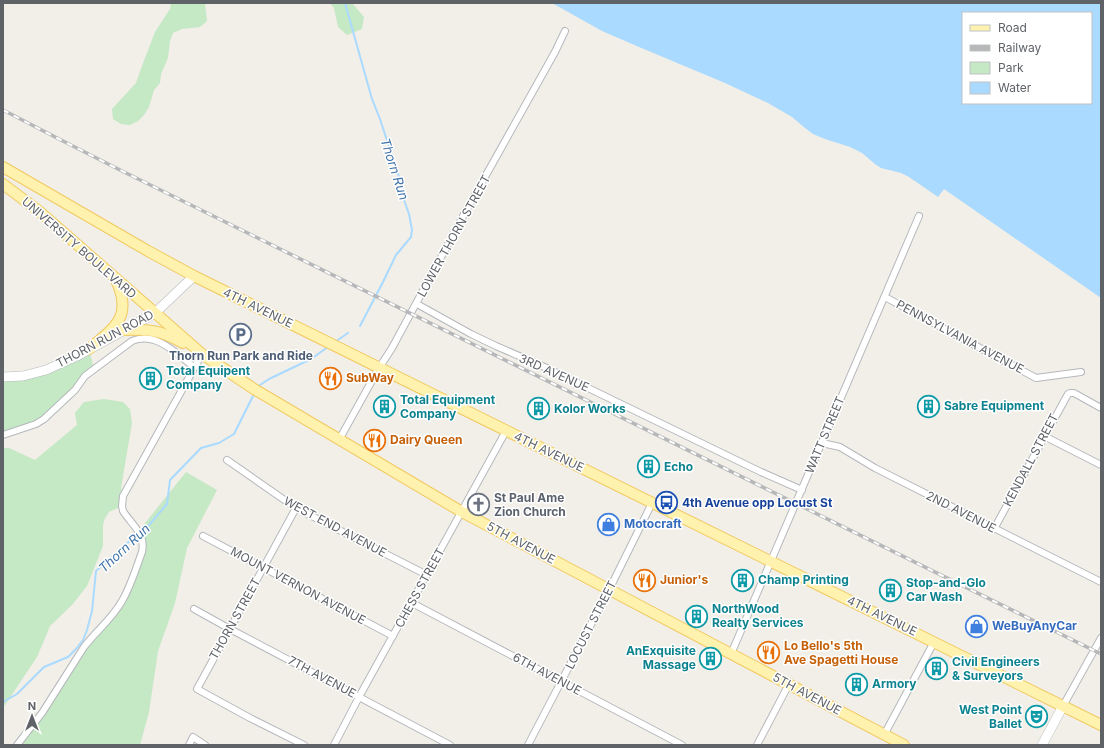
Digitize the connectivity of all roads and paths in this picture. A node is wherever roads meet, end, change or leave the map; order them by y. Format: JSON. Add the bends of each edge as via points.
{"nodes":[{"id":1,"x":565,"y":31,"type":"dead end"},
{"id":2,"x":3,"y":167,"type":"edge"},
{"id":3,"x":3,"y":184,"type":"edge"},
{"id":4,"x":919,"y":216,"type":"dead end"},
{"id":5,"x":194,"y":276,"type":"junction"},
{"id":6,"x":115,"y":278,"type":"junction"},
{"id":7,"x":885,"y":297,"type":"junction"},
{"id":8,"x":417,"y":304,"type":"junction"},
{"id":9,"x":155,"y":313,"type":"junction"},
{"id":10,"x":123,"y":330,"type":"junction"},
{"id":11,"x":89,"y":349,"type":"junction"},
{"id":12,"x":202,"y":354,"type":"junction"},
{"id":13,"x":194,"y":367,"type":"junction"},
{"id":14,"x":379,"y":368,"type":"junction"},
{"id":15,"x":1081,"y":372,"type":"dead end"},
{"id":16,"x":3,"y":377,"type":"edge"},
{"id":17,"x":1101,"y":408,"type":"edge"},
{"id":18,"x":506,"y":431,"type":"junction"},
{"id":19,"x":3,"y":435,"type":"edge"},
{"id":20,"x":1044,"y":436,"type":"junction"},
{"id":21,"x":339,"y":440,"type":"junction"},
{"id":22,"x":822,"y":443,"type":"junction"},
{"id":23,"x":227,"y":460,"type":"dead end"},
{"id":24,"x":1101,"y":464,"type":"edge"},
{"id":25,"x":802,"y":490,"type":"junction"},
{"id":26,"x":652,"y":503,"type":"junction"},
{"id":27,"x":296,"y":508,"type":"junction"},
{"id":28,"x":462,"y":512,"type":"junction"},
{"id":29,"x":994,"y":529,"type":"junction"},
{"id":30,"x":204,"y":536,"type":"dead end"},
{"id":31,"x":771,"y":561,"type":"junction"},
{"id":32,"x":263,"y":567,"type":"junction"},
{"id":33,"x":427,"y":576,"type":"junction"},
{"id":34,"x":1101,"y":582,"type":"edge"},
{"id":35,"x":609,"y":590,"type":"junction"},
{"id":36,"x":412,"y":603,"type":"junction"},
{"id":37,"x":194,"y":609,"type":"dead end"},
{"id":38,"x":230,"y":629,"type":"junction"},
{"id":39,"x":394,"y":636,"type":"junction"},
{"id":40,"x":1101,"y":638,"type":"edge"},
{"id":41,"x":934,"y":642,"type":"junction"},
{"id":42,"x":731,"y":654,"type":"junction"},
{"id":43,"x":561,"y":682,"type":"junction"},
{"id":44,"x":789,"y":684,"type":"junction"},
{"id":45,"x":359,"y":697,"type":"junction"},
{"id":46,"x":1063,"y":706,"type":"junction"},
{"id":47,"x":1101,"y":725,"type":"edge"},
{"id":48,"x":884,"y":735,"type":"junction"},
{"id":49,"x":17,"y":745,"type":"edge"},
{"id":50,"x":189,"y":745,"type":"edge"},
{"id":51,"x":206,"y":745,"type":"edge"},
{"id":52,"x":304,"y":745,"type":"edge"},
{"id":53,"x":334,"y":745,"type":"edge"},
{"id":54,"x":450,"y":745,"type":"edge"},
{"id":55,"x":528,"y":745,"type":"edge"},
{"id":56,"x":682,"y":745,"type":"edge"},
{"id":57,"x":757,"y":745,"type":"edge"},
{"id":58,"x":904,"y":745,"type":"edge"},
{"id":59,"x":1042,"y":745,"type":"edge"}],
"edges":[{"from":1,"to":8,"type":"street","name":"LOWER THORN STREET"},
{"from":2,"to":5,"type":"main road","name":"4TH AVENUE"},
{"from":3,"to":6,"type":"main road","name":"UNIVERSITY BOULEVARD","via":[[40,212]]},
{"from":4,"to":7,"type":"street","name":"WATT STREET"},
{"from":5,"to":9,"type":"street","name":"THORN RUN ROAD"},
{"from":5,"to":14,"type":"main road","name":"4TH AVENUE"},
{"from":6,"to":9,"type":"main road","name":"UNIVERSITY BOULEVARD"},
{"from":6,"to":11,"type":"main road","via":[[122,299],[121,315],[115,326]]},
{"from":7,"to":15,"type":"street","name":"PENNSYLVANIA AVENUE","via":[[1036,378]]},
{"from":7,"to":22,"type":"street","name":"WATT STREET"},
{"from":8,"to":14,"type":"street","name":"LOWER THORN STREET"},
{"from":8,"to":25,"type":"street","name":"3RD AVENUE","via":[[471,334]]},
{"from":9,"to":10,"type":"street","name":"THORN RUN ROAD"},
{"from":9,"to":12,"type":"main road","name":"5TH AVENUE"},
{"from":10,"to":11,"type":"street","name":"THORN RUN ROAD"},
{"from":10,"to":12,"type":"main road","via":[[157,331]]},
{"from":11,"to":16,"type":"street","name":"THORN RUN ROAD","via":[[46,370],[23,376]]},
{"from":12,"to":13,"type":"street"},
{"from":12,"to":21,"type":"main road","name":"5TH AVENUE"},
{"from":13,"to":19,"type":"street","via":[[165,344],[142,338],[132,341],[85,376],[75,390],[44,419]]},
{"from":13,"to":49,"type":"street","via":[[123,496],[123,510],[140,534],[143,546],[123,601],[87,643],[42,713]]},
{"from":14,"to":18,"type":"main road","name":"4TH AVENUE"},
{"from":14,"to":21,"type":"street","name":"LOWER THORN STREET"},
{"from":17,"to":20,"type":"street","name":"KENDALL STREET","via":[[1070,393]]},
{"from":18,"to":26,"type":"main road","name":"4TH AVENUE"},
{"from":18,"to":28,"type":"street","name":"CHESS STREET"},
{"from":20,"to":24,"type":"street"},
{"from":20,"to":29,"type":"street","name":"KENDALL STREET"},
{"from":21,"to":28,"type":"main road","name":"5TH AVENUE"},
{"from":22,"to":25,"type":"street","name":"WATT STREET"},
{"from":22,"to":29,"type":"street","name":"2ND AVENUE","via":[[840,447],[875,468]]},
{"from":23,"to":27,"type":"street","name":"WEST END AVENUE"},
{"from":25,"to":31,"type":"street","name":"WATT STREET"},
{"from":26,"to":31,"type":"main road","name":"4TH AVENUE"},
{"from":26,"to":35,"type":"street","name":"LOCUST STREET"},
{"from":27,"to":32,"type":"street","name":"THORN STREET"},
{"from":27,"to":33,"type":"street","name":"WEST END AVENUE"},
{"from":28,"to":33,"type":"street","name":"CHESS STREET"},
{"from":28,"to":35,"type":"main road","name":"5TH AVENUE"},
{"from":29,"to":34,"type":"street","name":"2ND AVENUE"},
{"from":30,"to":32,"type":"street","name":"MOUNT VERNON AVENUE"},
{"from":31,"to":41,"type":"main road","name":"4TH AVENUE"},
{"from":31,"to":42,"type":"street","name":"WATT STREET"},
{"from":32,"to":38,"type":"street","name":"THORN STREET"},
{"from":32,"to":39,"type":"street","name":"MOUNT VERNON AVENUE"},
{"from":33,"to":36,"type":"street","name":"CHESS STREET"},
{"from":35,"to":42,"type":"main road","name":"5TH AVENUE"},
{"from":35,"to":43,"type":"street","name":"LOCUST STREET"},
{"from":36,"to":39,"type":"street","name":"CHESS STREET"},
{"from":36,"to":43,"type":"street","name":"6TH AVENUE"},
{"from":37,"to":38,"type":"street","name":"7TH AVENUE"},
{"from":38,"to":45,"type":"street","name":"7TH AVENUE"},
{"from":38,"to":52,"type":"street","name":"THORN STREET","via":[[198,689]]},
{"from":39,"to":45,"type":"street","name":"CHESS STREET"},
{"from":40,"to":46,"type":"street"},
{"from":41,"to":46,"type":"main road","name":"4TH AVENUE"},
{"from":41,"to":48,"type":"street"},
{"from":42,"to":44,"type":"main road","name":"5TH AVENUE"},
{"from":43,"to":55,"type":"street","name":"LOCUST STREET"},
{"from":43,"to":56,"type":"street","name":"6TH AVENUE"},
{"from":44,"to":48,"type":"main road","name":"5TH AVENUE"},
{"from":44,"to":57,"type":"street"},
{"from":45,"to":53,"type":"street","name":"CHESS STREET"},
{"from":45,"to":54,"type":"street","name":"7TH AVENUE"},
{"from":46,"to":47,"type":"main road","name":"4TH AVENUE"},
{"from":46,"to":59,"type":"street"},
{"from":48,"to":58,"type":"main road","name":"5TH AVENUE"},
{"from":50,"to":51,"type":"street","via":[[193,737]]}]}
